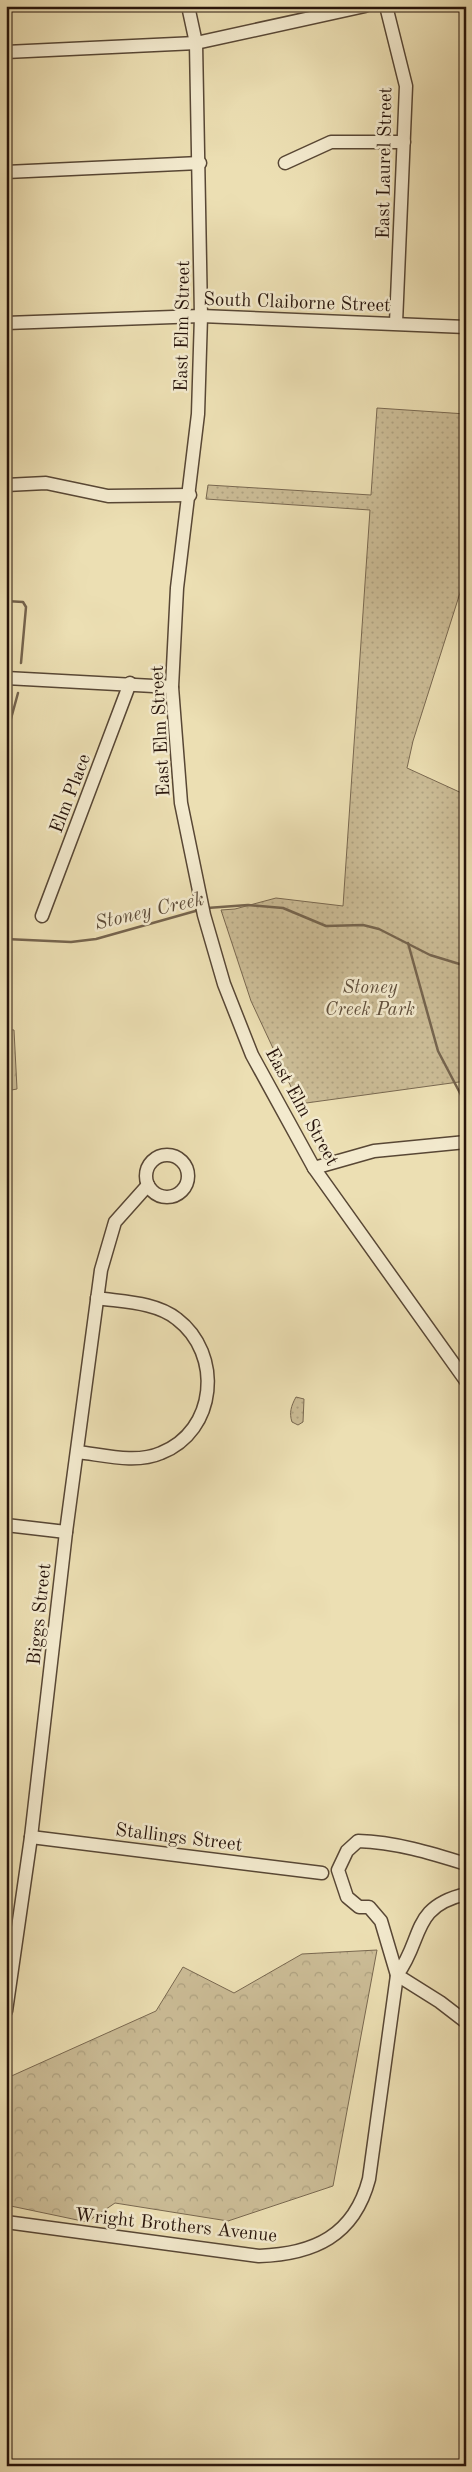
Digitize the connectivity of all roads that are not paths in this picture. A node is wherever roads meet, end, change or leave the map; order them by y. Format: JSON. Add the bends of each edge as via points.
{"nodes":[{"id":1,"x":188,"y":6,"type":"edge"},
{"id":2,"x":365,"y":6,"type":"edge"},
{"id":3,"x":386,"y":6,"type":"edge"},
{"id":4,"x":196,"y":43,"type":"junction"},
{"id":5,"x":6,"y":52,"type":"edge"},
{"id":6,"x":404,"y":142,"type":"junction"},
{"id":7,"x":200,"y":163,"type":"junction"},
{"id":8,"x":285,"y":163,"type":"dead end"},
{"id":9,"x":6,"y":172,"type":"edge"},
{"id":10,"x":201,"y":316,"type":"junction"},
{"id":11,"x":6,"y":323,"type":"edge"},
{"id":12,"x":396,"y":323,"type":"junction"},
{"id":13,"x":466,"y":327,"type":"edge"},
{"id":14,"x":6,"y":485,"type":"edge"},
{"id":15,"x":190,"y":495,"type":"junction"},
{"id":16,"x":6,"y":678,"type":"edge"},
{"id":17,"x":130,"y":684,"type":"junction"},
{"id":18,"x":172,"y":687,"type":"junction"},
{"id":19,"x":42,"y":916,"type":"dead end"},
{"id":20,"x":466,"y":1142,"type":"edge"},
{"id":21,"x":314,"y":1168,"type":"junction"},
{"id":22,"x":148,"y":1186,"type":"dead end"},
{"id":23,"x":97,"y":1298,"type":"junction"},
{"id":24,"x":466,"y":1381,"type":"edge"},
{"id":25,"x":78,"y":1452,"type":"junction"},
{"id":26,"x":6,"y":1525,"type":"edge"},
{"id":27,"x":66,"y":1532,"type":"junction"},
{"id":28,"x":31,"y":1837,"type":"junction"},
{"id":29,"x":466,"y":1864,"type":"edge"},
{"id":30,"x":322,"y":1873,"type":"dead end"},
{"id":31,"x":466,"y":1894,"type":"edge"},
{"id":32,"x":397,"y":1975,"type":"junction"},
{"id":33,"x":6,"y":2011,"type":"edge"},
{"id":34,"x":466,"y":2022,"type":"edge"},
{"id":35,"x":6,"y":2222,"type":"edge"}],
"edges":[{"from":1,"to":4,"type":"street","name":"East Elm Street"},
{"from":2,"to":4,"type":"street"},
{"from":3,"to":6,"type":"street","name":"East Laurel Street","via":[[406,86]]},
{"from":4,"to":5,"type":"street"},
{"from":4,"to":7,"type":"street","name":"East Elm Street"},
{"from":6,"to":8,"type":"street","via":[[331,142]]},
{"from":6,"to":12,"type":"street","name":"East Laurel Street"},
{"from":7,"to":9,"type":"street"},
{"from":7,"to":10,"type":"street","name":"East Elm Street"},
{"from":10,"to":11,"type":"street","name":"South Claiborne Street"},
{"from":10,"to":12,"type":"street","name":"South Claiborne Street"},
{"from":10,"to":15,"type":"street","name":"East Elm Street","via":[[198,414]]},
{"from":12,"to":13,"type":"street","name":"South Claiborne Street"},
{"from":14,"to":15,"type":"street","via":[[46,483],[108,496]]},
{"from":15,"to":18,"type":"street","name":"East Elm Street","via":[[177,588]]},
{"from":16,"to":17,"type":"street"},
{"from":17,"to":18,"type":"street"},
{"from":17,"to":19,"type":"street","name":"Elm Place"},
{"from":18,"to":21,"type":"street","name":"East Elm Street","via":[[181,804],[204,915],[224,984],[252,1055]]},
{"from":20,"to":21,"type":"street","via":[[374,1151]]},
{"from":21,"to":24,"type":"street","name":"East Elm Street"},
{"from":22,"to":23,"type":"street","name":"Biggs Street","via":[[115,1222],[101,1270]]},
{"from":23,"to":25,"type":"street","name":"Biggs Street"},
{"from":23,"to":25,"type":"street","via":[[155,1307],[177,1318],[195,1337],[206,1360],[209,1384],[196,1426],[161,1454],[137,1458]]},
{"from":25,"to":27,"type":"street","name":"Biggs Street"},
{"from":26,"to":27,"type":"street"},
{"from":27,"to":28,"type":"street","name":"Biggs Street"},
{"from":28,"to":30,"type":"street","name":"Stallings Street"},
{"from":28,"to":33,"type":"street","name":"Biggs Street"},
{"from":29,"to":32,"type":"street","via":[[370,1841],[358,1841],[347,1851],[338,1870],[347,1897],[359,1907],[369,1907],[381,1921]]},
{"from":31,"to":32,"type":"street","via":[[444,1901],[427,1914],[418,1928],[406,1963]]},
{"from":32,"to":34,"type":"street"},
{"from":32,"to":35,"type":"street","name":"Wright Brothers Avenue","via":[[364,2195],[345,2226],[330,2238],[307,2250],[259,2256]]}]}
